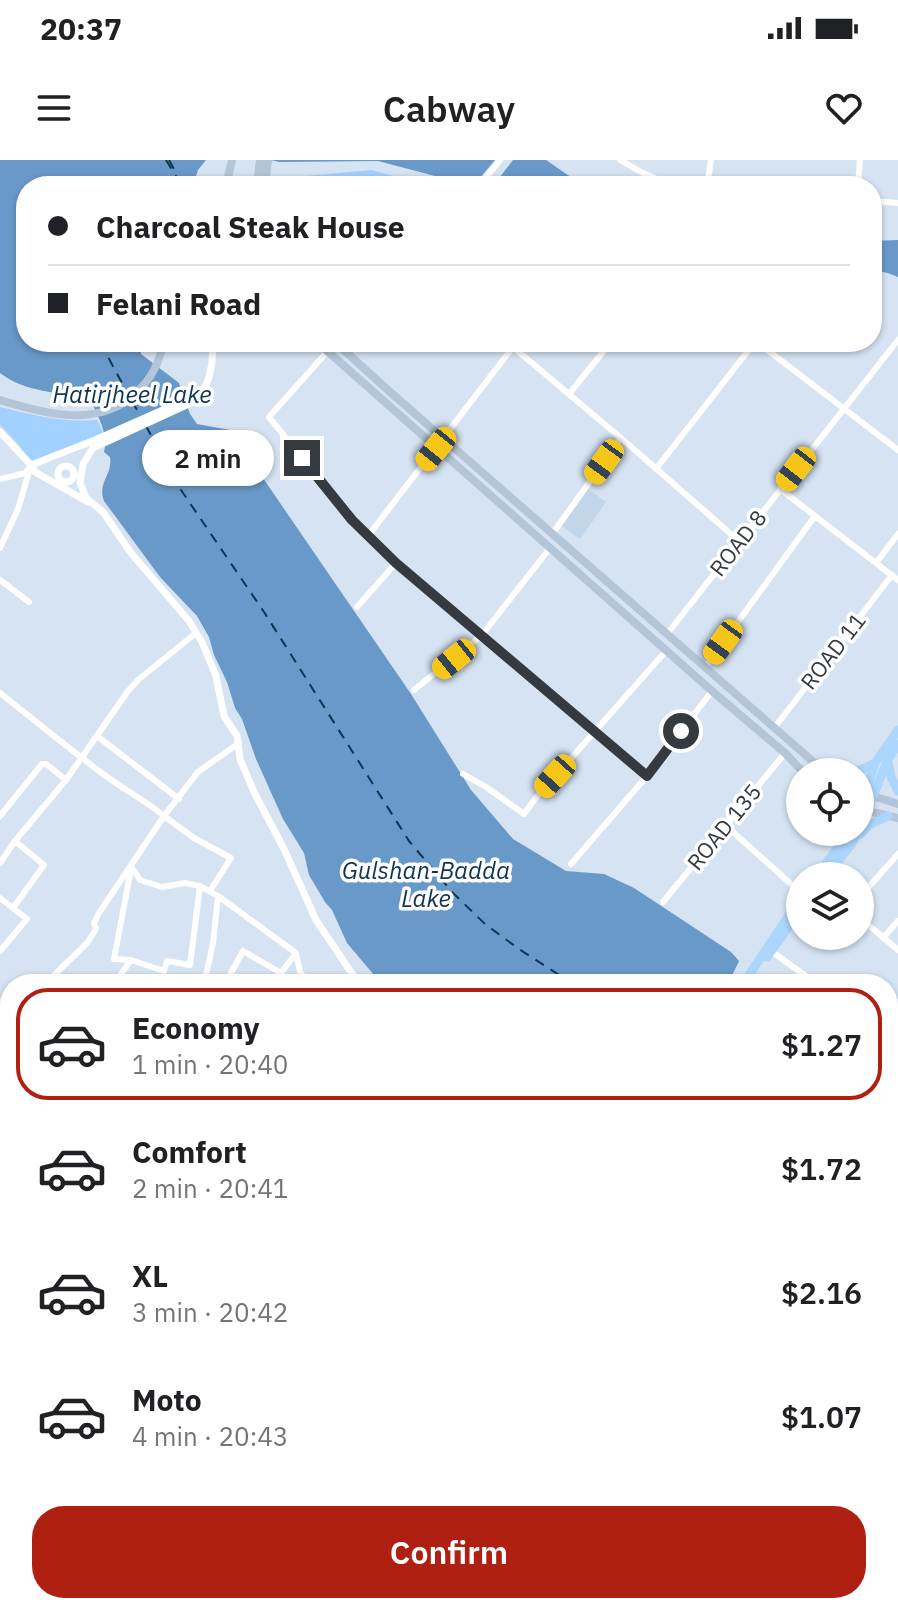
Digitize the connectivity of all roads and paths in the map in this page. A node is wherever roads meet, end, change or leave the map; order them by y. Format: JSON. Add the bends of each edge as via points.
{"nodes":[{"id":1,"x":500,"y":160,"type":"edge"},
{"id":2,"x":620,"y":160,"type":"edge"},
{"id":3,"x":487,"y":176,"type":"edge"},
{"id":4,"x":650,"y":176,"type":"edge"},
{"id":5,"x":898,"y":340,"type":"edge"},
{"id":6,"x":160,"y":352,"type":"edge"},
{"id":7,"x":212,"y":352,"type":"edge"},
{"id":8,"x":327,"y":352,"type":"joint"},
{"id":9,"x":345,"y":352,"type":"edge"},
{"id":10,"x":505,"y":352,"type":"edge"},
{"id":11,"x":518,"y":352,"type":"edge"},
{"id":12,"x":603,"y":352,"type":"edge"},
{"id":13,"x":748,"y":352,"type":"edge"},
{"id":14,"x":769,"y":352,"type":"edge"},
{"id":15,"x":569,"y":394,"type":"junction"},
{"id":16,"x":0,"y":400,"type":"edge"},
{"id":17,"x":843,"y":408,"type":"junction"},
{"id":18,"x":0,"y":432,"type":"edge"},
{"id":19,"x":442,"y":438,"type":"junction"},
{"id":20,"x":621,"y":438,"type":"junction"},
{"id":21,"x":94,"y":444,"type":"junction"},
{"id":22,"x":436,"y":449,"type":"junction"},
{"id":23,"x":898,"y":450,"type":"edge"},
{"id":24,"x":62,"y":453,"type":"junction"},
{"id":25,"x":31,"y":465,"type":"junction"},
{"id":26,"x":65,"y":466,"type":"junction"},
{"id":27,"x":656,"y":469,"type":"junction"},
{"id":28,"x":77,"y":474,"type":"junction"},
{"id":29,"x":0,"y":479,"type":"edge"},
{"id":30,"x":59,"y":483,"type":"junction"},
{"id":31,"x":780,"y":489,"type":"junction"},
{"id":32,"x":94,"y":504,"type":"junction"},
{"id":33,"x":815,"y":516,"type":"junction"},
{"id":34,"x":553,"y":533,"type":"junction"},
{"id":35,"x":898,"y":534,"type":"edge"},
{"id":36,"x":368,"y":536,"type":"junction"},
{"id":37,"x":739,"y":541,"type":"junction"},
{"id":38,"x":0,"y":548,"type":"edge"},
{"id":39,"x":550,"y":548,"type":"junction"},
{"id":40,"x":396,"y":563,"type":"junction"},
{"id":41,"x":876,"y":563,"type":"junction"},
{"id":42,"x":895,"y":578,"type":"edge"},
{"id":43,"x":0,"y":580,"type":"edge"},
{"id":44,"x":29,"y":602,"type":"dead end"},
{"id":45,"x":357,"y":607,"type":"dead end"},
{"id":46,"x":196,"y":633,"type":"junction"},
{"id":47,"x":667,"y":634,"type":"junction"},
{"id":48,"x":482,"y":635,"type":"junction"},
{"id":49,"x":666,"y":651,"type":"junction"},
{"id":50,"x":705,"y":667,"type":"junction"},
{"id":51,"x":414,"y":690,"type":"dead end"},
{"id":52,"x":712,"y":691,"type":"junction"},
{"id":53,"x":0,"y":693,"type":"edge"},
{"id":54,"x":775,"y":727,"type":"junction"},
{"id":55,"x":898,"y":730,"type":"edge"},
{"id":56,"x":596,"y":731,"type":"junction"},
{"id":57,"x":97,"y":736,"type":"junction"},
{"id":58,"x":239,"y":743,"type":"junction"},
{"id":59,"x":898,"y":744,"type":"edge"},
{"id":60,"x":785,"y":753,"type":"junction"},
{"id":61,"x":82,"y":757,"type":"junction"},
{"id":62,"x":790,"y":758,"type":"edge"},
{"id":63,"x":809,"y":758,"type":"edge"},
{"id":64,"x":888,"y":759,"type":"junction"},
{"id":65,"x":875,"y":763,"type":"joint"},
{"id":66,"x":874,"y":766,"type":"edge"},
{"id":67,"x":463,"y":774,"type":"dead end"},
{"id":68,"x":647,"y":776,"type":"junction"},
{"id":69,"x":66,"y":780,"type":"junction"},
{"id":70,"x":874,"y":781,"type":"edge"},
{"id":71,"x":898,"y":791,"type":"edge"},
{"id":72,"x":874,"y":796,"type":"edge"},
{"id":73,"x":179,"y":799,"type":"junction"},
{"id":74,"x":898,"y":804,"type":"edge"},
{"id":75,"x":0,"y":816,"type":"edge"},
{"id":76,"x":164,"y":816,"type":"junction"},
{"id":77,"x":893,"y":817,"type":"edge"},
{"id":78,"x":874,"y":823,"type":"edge"},
{"id":79,"x":725,"y":825,"type":"junction"},
{"id":80,"x":15,"y":841,"type":"junction"},
{"id":81,"x":842,"y":846,"type":"edge"},
{"id":82,"x":898,"y":854,"type":"edge"},
{"id":83,"x":829,"y":862,"type":"edge"},
{"id":84,"x":0,"y":863,"type":"edge"},
{"id":85,"x":571,"y":864,"type":"dead end"},
{"id":86,"x":131,"y":866,"type":"junction"},
{"id":87,"x":786,"y":879,"type":"edge"},
{"id":88,"x":874,"y":881,"type":"edge"},
{"id":89,"x":200,"y":886,"type":"junction"},
{"id":90,"x":210,"y":891,"type":"junction"},
{"id":91,"x":218,"y":896,"type":"junction"},
{"id":92,"x":0,"y":898,"type":"edge"},
{"id":93,"x":663,"y":902,"type":"dead end"},
{"id":94,"x":13,"y":908,"type":"junction"},
{"id":95,"x":786,"y":920,"type":"edge"},
{"id":96,"x":898,"y":921,"type":"edge"},
{"id":97,"x":786,"y":930,"type":"edge"},
{"id":98,"x":874,"y":930,"type":"edge"},
{"id":99,"x":883,"y":938,"type":"junction"},
{"id":100,"x":898,"y":950,"type":"edge"},
{"id":101,"x":0,"y":951,"type":"edge"},
{"id":102,"x":771,"y":951,"type":"junction"},
{"id":103,"x":296,"y":953,"type":"junction"},
{"id":104,"x":131,"y":960,"type":"junction"},
{"id":105,"x":55,"y":974,"type":"edge"},
{"id":106,"x":121,"y":974,"type":"edge"},
{"id":107,"x":206,"y":974,"type":"edge"},
{"id":108,"x":230,"y":974,"type":"edge"},
{"id":109,"x":302,"y":974,"type":"edge"},
{"id":110,"x":352,"y":974,"type":"edge"},
{"id":111,"x":750,"y":974,"type":"edge"},
{"id":112,"x":756,"y":974,"type":"edge"},
{"id":113,"x":803,"y":974,"type":"edge"}],
"edges":[{"from":1,"to":3,"type":"street"},
{"from":2,"to":4,"type":"street"},
{"from":5,"to":17,"type":"street","name":"ROAD 8"},
{"from":6,"to":16,"type":"main road","via":[[134,395],[93,415],[61,415]]},
{"from":7,"to":21,"type":"street","via":[[199,397]]},
{"from":8,"to":22,"type":"main road"},
{"from":8,"to":36,"type":"street","via":[[269,417]]},
{"from":9,"to":19,"type":"main road"},
{"from":10,"to":19,"type":"street"},
{"from":11,"to":15,"type":"street"},
{"from":12,"to":15,"type":"street"},
{"from":13,"to":27,"type":"street"},
{"from":14,"to":17,"type":"street"},
{"from":15,"to":20,"type":"street"},
{"from":17,"to":23,"type":"street"},
{"from":17,"to":31,"type":"street","name":"ROAD 8"},
{"from":18,"to":25,"type":"street"},
{"from":19,"to":22,"type":"street"},
{"from":19,"to":34,"type":"main road"},
{"from":20,"to":27,"type":"street"},
{"from":20,"to":34,"type":"street"},
{"from":21,"to":24,"type":"street"},
{"from":21,"to":28,"type":"street"},
{"from":22,"to":36,"type":"street"},
{"from":22,"to":39,"type":"main road"},
{"from":24,"to":25,"type":"street"},
{"from":24,"to":26,"type":"street"},
{"from":25,"to":29,"type":"street","via":[[25,473]]},
{"from":25,"to":30,"type":"street"},
{"from":25,"to":38,"type":"street"},
{"from":26,"to":28,"type":"street"},
{"from":26,"to":30,"type":"street","via":[[58,470]]},
{"from":27,"to":37,"type":"street"},
{"from":28,"to":30,"type":"street"},
{"from":28,"to":32,"type":"street","via":[[83,493]]},
{"from":30,"to":32,"type":"street"},
{"from":31,"to":33,"type":"street"},
{"from":31,"to":37,"type":"street","name":"ROAD 8"},
{"from":32,"to":46,"type":"street"},
{"from":33,"to":41,"type":"street"},
{"from":33,"to":50,"type":"street"},
{"from":34,"to":47,"type":"main road"},
{"from":35,"to":41,"type":"street"},
{"from":36,"to":40,"type":"street"},
{"from":37,"to":47,"type":"street","name":"ROAD 8"},
{"from":39,"to":48,"type":"street"},
{"from":39,"to":49,"type":"main road"},
{"from":40,"to":45,"type":"street"},
{"from":40,"to":48,"type":"street"},
{"from":41,"to":42,"type":"street"},
{"from":42,"to":54,"type":"street","name":"ROAD 11"},
{"from":43,"to":44,"type":"street"},
{"from":46,"to":57,"type":"street","via":[[139,679]]},
{"from":46,"to":58,"type":"street","via":[[216,676],[224,716]]},
{"from":47,"to":49,"type":"main road"},
{"from":47,"to":50,"type":"main road"},
{"from":48,"to":51,"type":"street"},
{"from":48,"to":56,"type":"street"},
{"from":49,"to":52,"type":"main road"},
{"from":49,"to":56,"type":"street"},
{"from":50,"to":54,"type":"main road"},
{"from":52,"to":60,"type":"main road"},
{"from":52,"to":68,"type":"street"},
{"from":53,"to":61,"type":"street"},
{"from":54,"to":63,"type":"main road"},
{"from":55,"to":65,"type":"main road"},
{"from":56,"to":67,"type":"street","via":[[524,814]]},
{"from":56,"to":68,"type":"street"},
{"from":57,"to":61,"type":"street"},
{"from":57,"to":73,"type":"street"},
{"from":58,"to":73,"type":"street","via":[[198,772]]},
{"from":58,"to":110,"type":"street","via":[[254,792],[316,920]]},
{"from":59,"to":64,"type":"main road"},
{"from":60,"to":62,"type":"main road"},
{"from":60,"to":79,"type":"street","name":"ROAD 135"},
{"from":61,"to":69,"type":"street"},
{"from":61,"to":76,"type":"street"},
{"from":64,"to":70,"type":"main road"},
{"from":64,"to":71,"type":"main road"},
{"from":65,"to":66,"type":"main road"},
{"from":68,"to":85,"type":"street"},
{"from":69,"to":75,"type":"street","via":[[42,764]]},
{"from":69,"to":80,"type":"street"},
{"from":72,"to":74,"type":"main road"},
{"from":73,"to":76,"type":"street"},
{"from":76,"to":86,"type":"street"},
{"from":76,"to":90,"type":"street","via":[[231,858]]},
{"from":77,"to":78,"type":"main road"},
{"from":79,"to":87,"type":"street"},
{"from":79,"to":93,"type":"street","name":"ROAD 135"},
{"from":80,"to":84,"type":"street"},
{"from":80,"to":94,"type":"street","via":[[44,865]]},
{"from":81,"to":83,"type":"main road"},
{"from":82,"to":88,"type":"street"},
{"from":86,"to":89,"type":"street","via":[[140,880],[162,887]]},
{"from":86,"to":104,"type":"street","via":[[114,959]]},
{"from":86,"to":105,"type":"street","via":[[99,913],[87,943]]},
{"from":89,"to":90,"type":"street"},
{"from":89,"to":104,"type":"street","via":[[190,965],[167,961],[164,971]]},
{"from":90,"to":91,"type":"street"},
{"from":91,"to":103,"type":"street"},
{"from":91,"to":107,"type":"street"},
{"from":92,"to":94,"type":"street"},
{"from":94,"to":101,"type":"street","via":[[27,919]]},
{"from":95,"to":111,"type":"main road"},
{"from":96,"to":99,"type":"street"},
{"from":97,"to":102,"type":"main road"},
{"from":98,"to":99,"type":"street"},
{"from":99,"to":100,"type":"street"},
{"from":102,"to":112,"type":"main road"},
{"from":102,"to":113,"type":"street"},
{"from":103,"to":108,"type":"street","via":[[281,973],[243,951]]},
{"from":103,"to":109,"type":"street"},
{"from":104,"to":106,"type":"street"}]}
